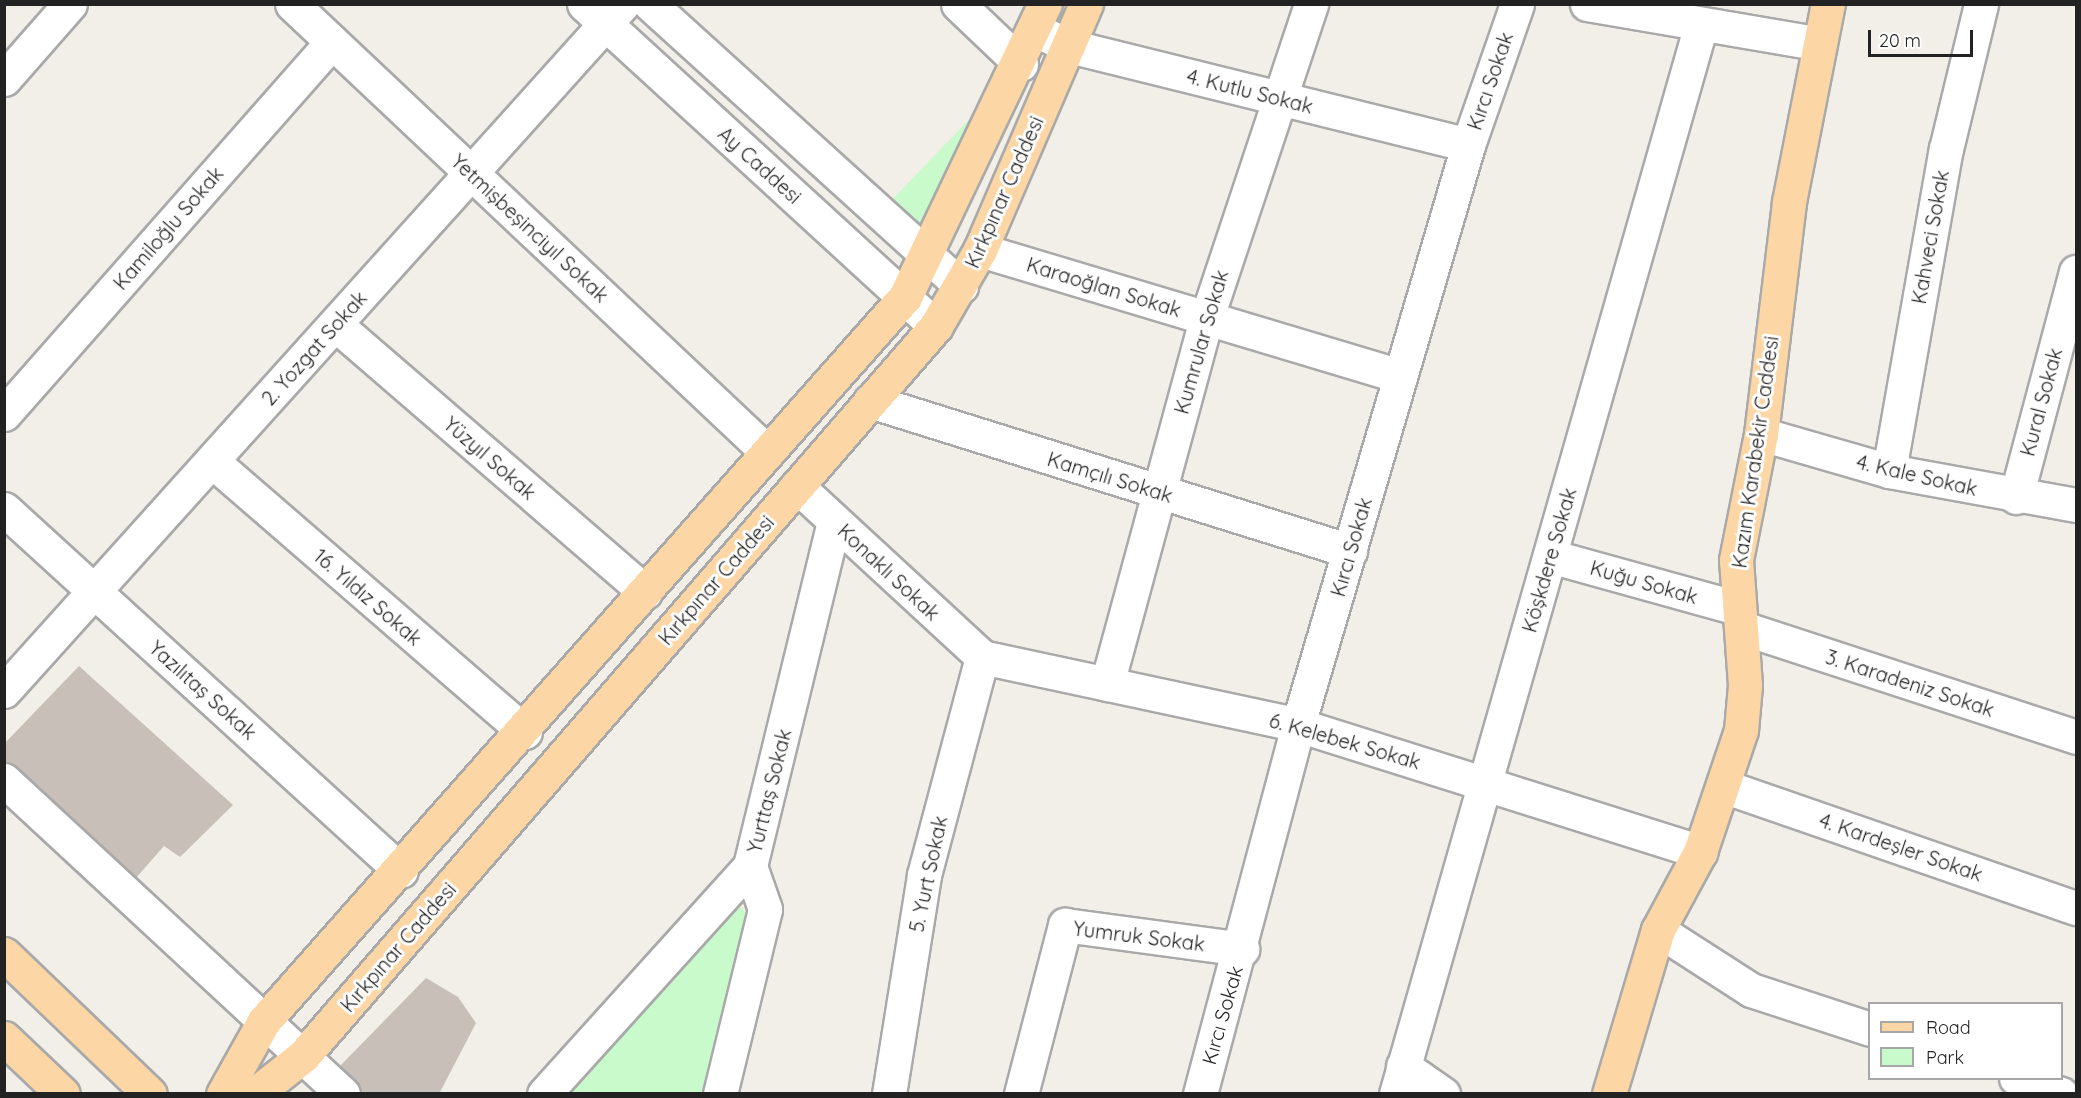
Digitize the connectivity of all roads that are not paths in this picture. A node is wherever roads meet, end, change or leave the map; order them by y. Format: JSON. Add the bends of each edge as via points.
{"nodes":[{"id":1,"x":70,"y":4,"type":"edge"},
{"id":2,"x":292,"y":4,"type":"edge"},
{"id":3,"x":650,"y":4,"type":"edge"},
{"id":4,"x":958,"y":4,"type":"edge"},
{"id":5,"x":1086,"y":4,"type":"edge"},
{"id":6,"x":1311,"y":4,"type":"edge"},
{"id":7,"x":1517,"y":4,"type":"edge"},
{"id":8,"x":1587,"y":4,"type":"edge"},
{"id":9,"x":1828,"y":4,"type":"edge"},
{"id":10,"x":1981,"y":4,"type":"edge"},
{"id":11,"x":604,"y":11,"type":"edge"},
{"id":12,"x":1040,"y":17,"type":"edge"},
{"id":13,"x":1701,"y":25,"type":"junction"},
{"id":14,"x":332,"y":42,"type":"junction"},
{"id":15,"x":1820,"y":44,"type":"junction"},
{"id":16,"x":1068,"y":46,"type":"junction"},
{"id":17,"x":1021,"y":64,"type":"junction"},
{"id":18,"x":4,"y":79,"type":"edge"},
{"id":19,"x":1277,"y":98,"type":"junction"},
{"id":20,"x":1468,"y":146,"type":"junction"},
{"id":21,"x":472,"y":173,"type":"junction"},
{"id":22,"x":980,"y":250,"type":"junction"},
{"id":23,"x":927,"y":256,"type":"junction"},
{"id":24,"x":2076,"y":272,"type":"edge"},
{"id":25,"x":961,"y":286,"type":"junction"},
{"id":26,"x":905,"y":297,"type":"junction"},
{"id":27,"x":1207,"y":317,"type":"junction"},
{"id":28,"x":335,"y":324,"type":"junction"},
{"id":29,"x":936,"y":326,"type":"junction"},
{"id":30,"x":1400,"y":376,"type":"junction"},
{"id":31,"x":870,"y":401,"type":"junction"},
{"id":32,"x":4,"y":414,"type":"edge"},
{"id":33,"x":1761,"y":434,"type":"junction"},
{"id":34,"x":766,"y":451,"type":"junction"},
{"id":35,"x":212,"y":461,"type":"junction"},
{"id":36,"x":1889,"y":471,"type":"junction"},
{"id":37,"x":797,"y":486,"type":"junction"},
{"id":38,"x":1157,"y":492,"type":"junction"},
{"id":39,"x":2016,"y":497,"type":"junction"},
{"id":40,"x":2076,"y":505,"type":"edge"},
{"id":41,"x":4,"y":509,"type":"edge"},
{"id":42,"x":834,"y":522,"type":"junction"},
{"id":43,"x":1350,"y":551,"type":"junction"},
{"id":44,"x":1550,"y":556,"type":"junction"},
{"id":45,"x":94,"y":591,"type":"junction"},
{"id":46,"x":645,"y":592,"type":"junction"},
{"id":47,"x":1740,"y":618,"type":"junction"},
{"id":48,"x":982,"y":657,"type":"junction"},
{"id":49,"x":1107,"y":684,"type":"junction"},
{"id":50,"x":4,"y":691,"type":"edge"},
{"id":51,"x":1298,"y":724,"type":"junction"},
{"id":52,"x":525,"y":732,"type":"junction"},
{"id":53,"x":2076,"y":738,"type":"edge"},
{"id":54,"x":4,"y":780,"type":"edge"},
{"id":55,"x":1483,"y":781,"type":"junction"},
{"id":56,"x":1726,"y":787,"type":"junction"},
{"id":57,"x":1700,"y":852,"type":"junction"},
{"id":58,"x":750,"y":866,"type":"junction"},
{"id":59,"x":401,"y":871,"type":"junction"},
{"id":60,"x":2076,"y":908,"type":"edge"},
{"id":61,"x":1658,"y":930,"type":"junction"},
{"id":62,"x":1242,"y":949,"type":"junction"},
{"id":63,"x":4,"y":954,"type":"edge"},
{"id":64,"x":264,"y":1021,"type":"junction"},
{"id":65,"x":1868,"y":1029,"type":"edge"},
{"id":66,"x":4,"y":1038,"type":"edge"},
{"id":67,"x":303,"y":1056,"type":"junction"},
{"id":68,"x":1399,"y":1080,"type":"edge"},
{"id":69,"x":2022,"y":1080,"type":"edge"},
{"id":70,"x":63,"y":1094,"type":"edge"},
{"id":71,"x":150,"y":1094,"type":"edge"},
{"id":72,"x":223,"y":1094,"type":"edge"},
{"id":73,"x":255,"y":1094,"type":"edge"},
{"id":74,"x":343,"y":1094,"type":"edge"},
{"id":75,"x":544,"y":1094,"type":"edge"},
{"id":76,"x":720,"y":1094,"type":"edge"},
{"id":77,"x":889,"y":1094,"type":"edge"},
{"id":78,"x":1021,"y":1094,"type":"edge"},
{"id":79,"x":1200,"y":1094,"type":"edge"},
{"id":80,"x":1443,"y":1094,"type":"edge"},
{"id":81,"x":1609,"y":1094,"type":"edge"},
{"id":82,"x":2061,"y":1094,"type":"edge"}],
"edges":[{"from":1,"to":18,"type":"street"},
{"from":2,"to":14,"type":"street","name":"Yetmişbeşinciyıl Sokak"},
{"from":3,"to":23,"type":"street"},
{"from":4,"to":17,"type":"street"},
{"from":5,"to":16,"type":"main road","name":"Kırkpınar Caddesi"},
{"from":6,"to":19,"type":"street","name":"Kumrular Sokak"},
{"from":7,"to":20,"type":"street","name":"Kırcı Sokak"},
{"from":8,"to":13,"type":"street"},
{"from":9,"to":15,"type":"main road","name":"Kazım Karabekir Caddesi"},
{"from":10,"to":36,"type":"street","name":"Kahveci Sokak","via":[[1946,148]]},
{"from":11,"to":21,"type":"street","name":"2. Yozgat Sokak"},
{"from":11,"to":26,"type":"street","name":"Ay Caddesi"},
{"from":12,"to":16,"type":"street","name":"4. Kutlu Sokak"},
{"from":12,"to":17,"type":"main road","name":"Kırkpınar Caddesi"},
{"from":13,"to":15,"type":"street"},
{"from":13,"to":44,"type":"street","name":"Köşkdere Sokak"},
{"from":14,"to":21,"type":"street","name":"Yetmişbeşinciyıl Sokak"},
{"from":14,"to":32,"type":"street","name":"Kamiloğlu Sokak"},
{"from":15,"to":33,"type":"main road","name":"Kazım Karabekir Caddesi","via":[[1789,202]]},
{"from":16,"to":19,"type":"street","name":"4. Kutlu Sokak"},
{"from":16,"to":22,"type":"main road","name":"Kırkpınar Caddesi"},
{"from":17,"to":23,"type":"main road","name":"Kırkpınar Caddesi"},
{"from":19,"to":20,"type":"street","name":"4. Kutlu Sokak"},
{"from":19,"to":27,"type":"street","name":"Kumrular Sokak"},
{"from":20,"to":30,"type":"street","name":"Kırcı Sokak"},
{"from":21,"to":28,"type":"street","name":"2. Yozgat Sokak"},
{"from":21,"to":34,"type":"street","name":"Yetmişbeşinciyıl Sokak"},
{"from":22,"to":25,"type":"main road","name":"Kırkpınar Caddesi"},
{"from":22,"to":27,"type":"street","name":"Karaoğlan Sokak"},
{"from":23,"to":25,"type":"street"},
{"from":23,"to":26,"type":"main road","name":"Kırkpınar Caddesi"},
{"from":24,"to":39,"type":"street","name":"Kural Sokak"},
{"from":25,"to":29,"type":"main road","name":"Kırkpınar Caddesi"},
{"from":26,"to":29,"type":"street","name":"Ay Caddesi"},
{"from":26,"to":34,"type":"main road","name":"Kırkpınar Caddesi"},
{"from":27,"to":30,"type":"street","name":"Karaoğlan Sokak"},
{"from":27,"to":38,"type":"street","name":"Kumrular Sokak"},
{"from":28,"to":35,"type":"street","name":"2. Yozgat Sokak"},
{"from":28,"to":46,"type":"street","name":"Yüzyıl Sokak"},
{"from":29,"to":31,"type":"main road","name":"Kırkpınar Caddesi"},
{"from":30,"to":43,"type":"street","name":"Kırcı Sokak"},
{"from":31,"to":37,"type":"main road","name":"Kırkpınar Caddesi"},
{"from":31,"to":38,"type":"street","name":"Kamçılı Sokak"},
{"from":33,"to":36,"type":"street","name":"4. Kale Sokak"},
{"from":33,"to":47,"type":"main road","name":"Kazım Karabekir Caddesi","via":[[1737,560]]},
{"from":34,"to":46,"type":"main road","name":"Kırkpınar Caddesi"},
{"from":35,"to":45,"type":"street","name":"2. Yozgat Sokak"},
{"from":35,"to":52,"type":"street","name":"16. Yıldız Sokak"},
{"from":36,"to":39,"type":"street","name":"4. Kale Sokak"},
{"from":37,"to":42,"type":"street","name":"Konaklı Sokak"},
{"from":37,"to":67,"type":"main road","name":"Kırkpınar Caddesi"},
{"from":38,"to":43,"type":"street","name":"Kamçılı Sokak"},
{"from":38,"to":49,"type":"street","name":"Kumrular Sokak"},
{"from":39,"to":40,"type":"street","name":"4. Kale Sokak"},
{"from":41,"to":45,"type":"street","name":"Yazılıtaş Sokak"},
{"from":42,"to":48,"type":"street","name":"Konaklı Sokak"},
{"from":42,"to":58,"type":"street","name":"Yurttaş Sokak"},
{"from":43,"to":51,"type":"street","name":"Kırcı Sokak"},
{"from":44,"to":47,"type":"street","name":"Kuğu Sokak"},
{"from":44,"to":55,"type":"street","name":"Köşkdere Sokak"},
{"from":45,"to":50,"type":"street","name":"2. Yozgat Sokak"},
{"from":45,"to":59,"type":"street","name":"Yazılıtaş Sokak"},
{"from":46,"to":52,"type":"main road","name":"Kırkpınar Caddesi"},
{"from":47,"to":53,"type":"street","name":"3. Karadeniz Sokak"},
{"from":47,"to":56,"type":"main road","name":"Kazım Karabekir Caddesi","via":[[1741,730]]},
{"from":48,"to":49,"type":"street","name":"6. Kelebek Sokak"},
{"from":48,"to":77,"type":"street","name":"5. Yurt Sokak","via":[[924,875]]},
{"from":49,"to":51,"type":"street","name":"6. Kelebek Sokak"},
{"from":51,"to":55,"type":"street","name":"6. Kelebek Sokak"},
{"from":51,"to":62,"type":"street","name":"Kırcı Sokak"},
{"from":52,"to":59,"type":"main road","name":"Kırkpınar Caddesi"},
{"from":54,"to":64,"type":"street"},
{"from":55,"to":57,"type":"street","name":"6. Kelebek Sokak"},
{"from":55,"to":68,"type":"street","name":"Köşkdere Sokak"},
{"from":56,"to":57,"type":"main road","name":"Kazım Karabekir Caddesi"},
{"from":56,"to":60,"type":"street","name":"4. Kardeşler Sokak"},
{"from":57,"to":61,"type":"main road","name":"Kazım Karabekir Caddesi"},
{"from":58,"to":75,"type":"street"},
{"from":58,"to":76,"type":"street","name":"Yurttaş Sokak","via":[[765,909]]},
{"from":59,"to":64,"type":"main road","name":"Kırkpınar Caddesi"},
{"from":61,"to":65,"type":"street","via":[[1751,990]]},
{"from":61,"to":81,"type":"main road","name":"Kazım Karabekir Caddesi"},
{"from":62,"to":78,"type":"street","name":"Yumruk Sokak","via":[[1065,926]]},
{"from":62,"to":79,"type":"street","name":"Kırcı Sokak"},
{"from":63,"to":71,"type":"main road"},
{"from":64,"to":67,"type":"street"},
{"from":64,"to":72,"type":"main road","name":"Kırkpınar Caddesi"},
{"from":66,"to":70,"type":"main road"},
{"from":67,"to":73,"type":"main road","name":"Kırkpınar Caddesi"},
{"from":67,"to":74,"type":"street"},
{"from":68,"to":80,"type":"street"},
{"from":69,"to":82,"type":"street"}]}
